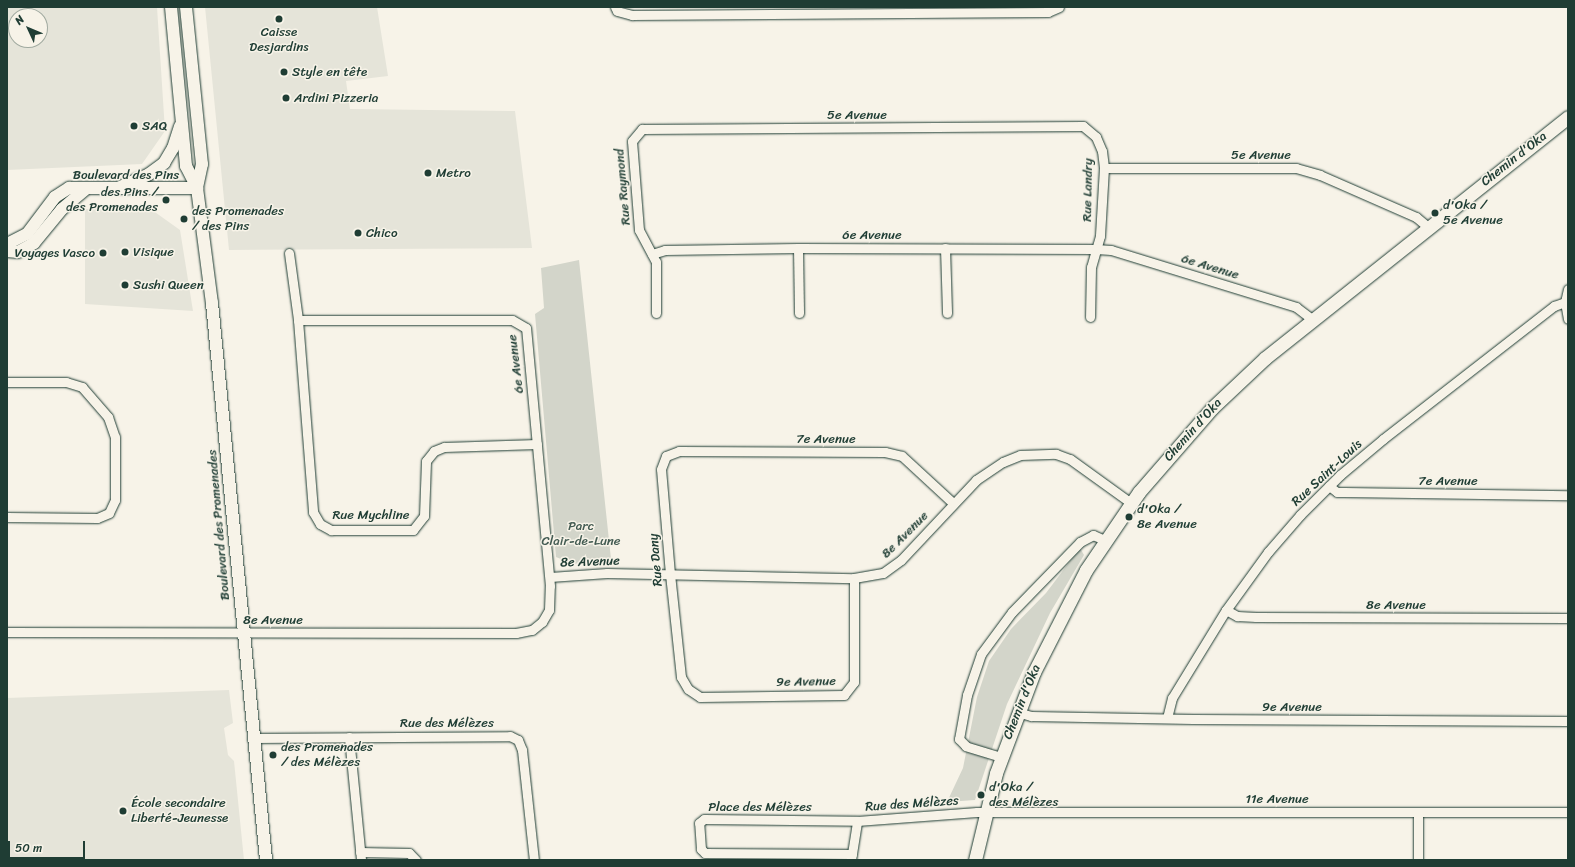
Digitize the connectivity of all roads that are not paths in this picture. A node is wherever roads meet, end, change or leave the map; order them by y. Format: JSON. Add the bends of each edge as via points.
{"nodes":[{"id":1,"x":171,"y":7,"type":"edge"},
{"id":2,"x":186,"y":7,"type":"edge"},
{"id":3,"x":615,"y":7,"type":"edge"},
{"id":4,"x":1059,"y":7,"type":"edge"},
{"id":5,"x":182,"y":120,"type":"junction"},
{"id":6,"x":1566,"y":122,"type":"edge"},
{"id":7,"x":1072,"y":126,"type":"joint"},
{"id":8,"x":642,"y":129,"type":"joint"},
{"id":9,"x":1104,"y":168,"type":"junction"},
{"id":10,"x":197,"y":188,"type":"junction"},
{"id":11,"x":85,"y":190,"type":"junction"},
{"id":12,"x":113,"y":190,"type":"junction"},
{"id":13,"x":1428,"y":227,"type":"junction"},
{"id":14,"x":7,"y":244,"type":"edge"},
{"id":15,"x":798,"y":248,"type":"junction"},
{"id":16,"x":945,"y":248,"type":"junction"},
{"id":17,"x":1096,"y":249,"type":"junction"},
{"id":18,"x":7,"y":251,"type":"edge"},
{"id":19,"x":289,"y":253,"type":"dead end"},
{"id":20,"x":652,"y":254,"type":"junction"},
{"id":21,"x":1568,"y":289,"type":"edge"},
{"id":22,"x":1565,"y":302,"type":"junction"},
{"id":23,"x":656,"y":313,"type":"dead end"},
{"id":24,"x":799,"y":313,"type":"dead end"},
{"id":25,"x":947,"y":313,"type":"dead end"},
{"id":26,"x":1090,"y":317,"type":"dead end"},
{"id":27,"x":1312,"y":319,"type":"junction"},
{"id":28,"x":1568,"y":319,"type":"edge"},
{"id":29,"x":298,"y":320,"type":"junction"},
{"id":30,"x":7,"y":382,"type":"edge"},
{"id":31,"x":537,"y":444,"type":"junction"},
{"id":32,"x":679,"y":451,"type":"joint"},
{"id":33,"x":1329,"y":486,"type":"junction"},
{"id":34,"x":1568,"y":495,"type":"edge"},
{"id":35,"x":1131,"y":502,"type":"junction"},
{"id":36,"x":953,"y":503,"type":"junction"},
{"id":37,"x":7,"y":517,"type":"edge"},
{"id":38,"x":1105,"y":540,"type":"junction"},
{"id":39,"x":670,"y":574,"type":"junction"},
{"id":40,"x":550,"y":577,"type":"junction"},
{"id":41,"x":854,"y":578,"type":"junction"},
{"id":42,"x":1226,"y":610,"type":"junction"},
{"id":43,"x":1568,"y":618,"type":"edge"},
{"id":44,"x":7,"y":632,"type":"edge"},
{"id":45,"x":244,"y":633,"type":"junction"},
{"id":46,"x":681,"y":677,"type":"joint"},
{"id":47,"x":1017,"y":712,"type":"junction"},
{"id":48,"x":1167,"y":718,"type":"junction"},
{"id":49,"x":1568,"y":721,"type":"edge"},
{"id":50,"x":349,"y":737,"type":"junction"},
{"id":51,"x":254,"y":738,"type":"junction"},
{"id":52,"x":1001,"y":756,"type":"junction"},
{"id":53,"x":985,"y":812,"type":"junction"},
{"id":54,"x":1568,"y":812,"type":"edge"},
{"id":55,"x":1418,"y":813,"type":"junction"},
{"id":56,"x":857,"y":821,"type":"junction"},
{"id":57,"x":361,"y":856,"type":"edge"},
{"id":58,"x":851,"y":857,"type":"edge"},
{"id":59,"x":266,"y":860,"type":"edge"},
{"id":60,"x":416,"y":860,"type":"edge"},
{"id":61,"x":534,"y":860,"type":"edge"},
{"id":62,"x":975,"y":860,"type":"edge"},
{"id":63,"x":1418,"y":860,"type":"edge"}],
"edges":[{"from":1,"to":5,"type":"street","name":"Boulevard des Promenades"},
{"from":2,"to":10,"type":"street","name":"Boulevard des Promenades","via":[[202,164]]},
{"from":3,"to":4,"type":"street","via":[[617,11],[632,15],[1048,12]]},
{"from":5,"to":10,"type":"street","name":"Boulevard des Promenades","via":[[186,166]]},
{"from":5,"to":12,"type":"street","via":[[173,148],[164,163],[149,174]]},
{"from":6,"to":13,"type":"main road","name":"Chemin d'Oka"},
{"from":7,"to":8,"type":"street","name":"5e Avenue"},
{"from":7,"to":9,"type":"street","name":"Rue Landry","via":[[1083,126],[1096,137],[1102,151]]},
{"from":8,"to":20,"type":"street","name":"Rue Raymond","via":[[632,140],[639,230]]},
{"from":9,"to":13,"type":"street","name":"5e Avenue","via":[[1296,168],[1320,175],[1416,217]]},
{"from":9,"to":17,"type":"street","name":"Rue Landry","via":[[1100,236]]},
{"from":10,"to":12,"type":"street","name":"Boulevard des Pins"},
{"from":10,"to":45,"type":"street","name":"Boulevard des Promenades","via":[[212,303]]},
{"from":11,"to":12,"type":"street","name":"Boulevard des Pins"},
{"from":11,"to":14,"type":"street","name":"Boulevard des Pins","via":[[72,188],[60,192],[27,234]]},
{"from":11,"to":18,"type":"street","via":[[62,209],[34,243],[18,252]]},
{"from":13,"to":27,"type":"main road","name":"Chemin d'Oka"},
{"from":15,"to":16,"type":"street","name":"6e Avenue"},
{"from":15,"to":20,"type":"street","name":"6e Avenue","via":[[665,250]]},
{"from":15,"to":24,"type":"street"},
{"from":16,"to":17,"type":"street","name":"6e Avenue"},
{"from":16,"to":25,"type":"street"},
{"from":17,"to":26,"type":"street","via":[[1091,267]]},
{"from":17,"to":27,"type":"street","name":"6e Avenue","via":[[1111,250],[1296,306]]},
{"from":19,"to":29,"type":"street","name":"Rue Mychline"},
{"from":20,"to":23,"type":"street","name":"Rue Raymond","via":[[656,262]]},
{"from":21,"to":22,"type":"street"},
{"from":22,"to":28,"type":"street"},
{"from":22,"to":33,"type":"street","name":"Rue Saint-Louis","via":[[1554,306],[1383,439]]},
{"from":27,"to":35,"type":"main road","name":"Chemin d'Oka","via":[[1228,391]]},
{"from":29,"to":31,"type":"street","name":"6e Avenue","via":[[512,320],[526,328]]},
{"from":29,"to":31,"type":"street","name":"Rue Mychline","via":[[313,512],[320,524],[331,530],[413,530],[424,516],[426,461],[434,451],[444,447]]},
{"from":30,"to":37,"type":"street","via":[[66,382],[82,387],[108,417],[115,437],[115,500],[109,513],[97,518]]},
{"from":31,"to":40,"type":"street","name":"6e Avenue"},
{"from":32,"to":36,"type":"street","name":"7e Avenue","via":[[885,452],[902,456]]},
{"from":32,"to":39,"type":"street","name":"Rue Dany","via":[[666,456],[661,469]]},
{"from":33,"to":34,"type":"street","name":"7e Avenue","via":[[1337,492],[1351,493]]},
{"from":33,"to":42,"type":"street","name":"Rue Saint-Louis","via":[[1268,552]]},
{"from":35,"to":36,"type":"street","name":"8e Avenue","via":[[1079,464],[1056,454],[1040,453],[1020,455],[1003,462],[976,480]]},
{"from":35,"to":38,"type":"main road","name":"Chemin d'Oka"},
{"from":36,"to":41,"type":"street","name":"8e Avenue","via":[[901,560],[883,573]]},
{"from":38,"to":47,"type":"main road","name":"Chemin d'Oka","via":[[1058,622]]},
{"from":38,"to":52,"type":"street","via":[[1093,535],[1080,542],[1033,588],[981,654],[967,695],[959,739],[966,746]]},
{"from":39,"to":40,"type":"street","name":"8e Avenue"},
{"from":39,"to":41,"type":"street","name":"8e Avenue"},
{"from":39,"to":46,"type":"street","name":"Rue Dany"},
{"from":40,"to":45,"type":"street","name":"8e Avenue","via":[[550,603],[546,616],[532,630],[516,633]]},
{"from":41,"to":46,"type":"street","name":"9e Avenue","via":[[854,682],[844,695],[700,697],[688,690]]},
{"from":42,"to":43,"type":"street","name":"8e Avenue","via":[[1236,616],[1256,617]]},
{"from":42,"to":48,"type":"street","name":"Rue Saint-Louis","via":[[1172,698]]},
{"from":44,"to":45,"type":"street","name":"8e Avenue"},
{"from":45,"to":51,"type":"street","name":"Boulevard des Promenades"},
{"from":47,"to":48,"type":"street","name":"9e Avenue","via":[[1031,716]]},
{"from":47,"to":52,"type":"main road","name":"Chemin d'Oka"},
{"from":48,"to":49,"type":"street","name":"9e Avenue"},
{"from":50,"to":51,"type":"street","name":"Rue des Mélèzes"},
{"from":50,"to":57,"type":"street"},
{"from":50,"to":61,"type":"street","name":"Rue des Mélèzes","via":[[510,736],[518,740],[522,750]]},
{"from":51,"to":59,"type":"street","name":"Boulevard des Promenades"},
{"from":52,"to":53,"type":"main road","name":"Chemin d'Oka"},
{"from":53,"to":55,"type":"street","name":"11e Avenue"},
{"from":53,"to":56,"type":"street","name":"Rue des Mélèzes"},
{"from":53,"to":62,"type":"main road","name":"Chemin d'Oka"},
{"from":54,"to":55,"type":"street","name":"11e Avenue"},
{"from":55,"to":63,"type":"street"},
{"from":56,"to":58,"type":"street","name":"Rue des Mélèzes"},
{"from":56,"to":58,"type":"street","name":"Place des Mélèzes","via":[[704,819],[699,823],[701,849],[705,853]]},
{"from":57,"to":60,"type":"street","via":[[409,853]]}]}
